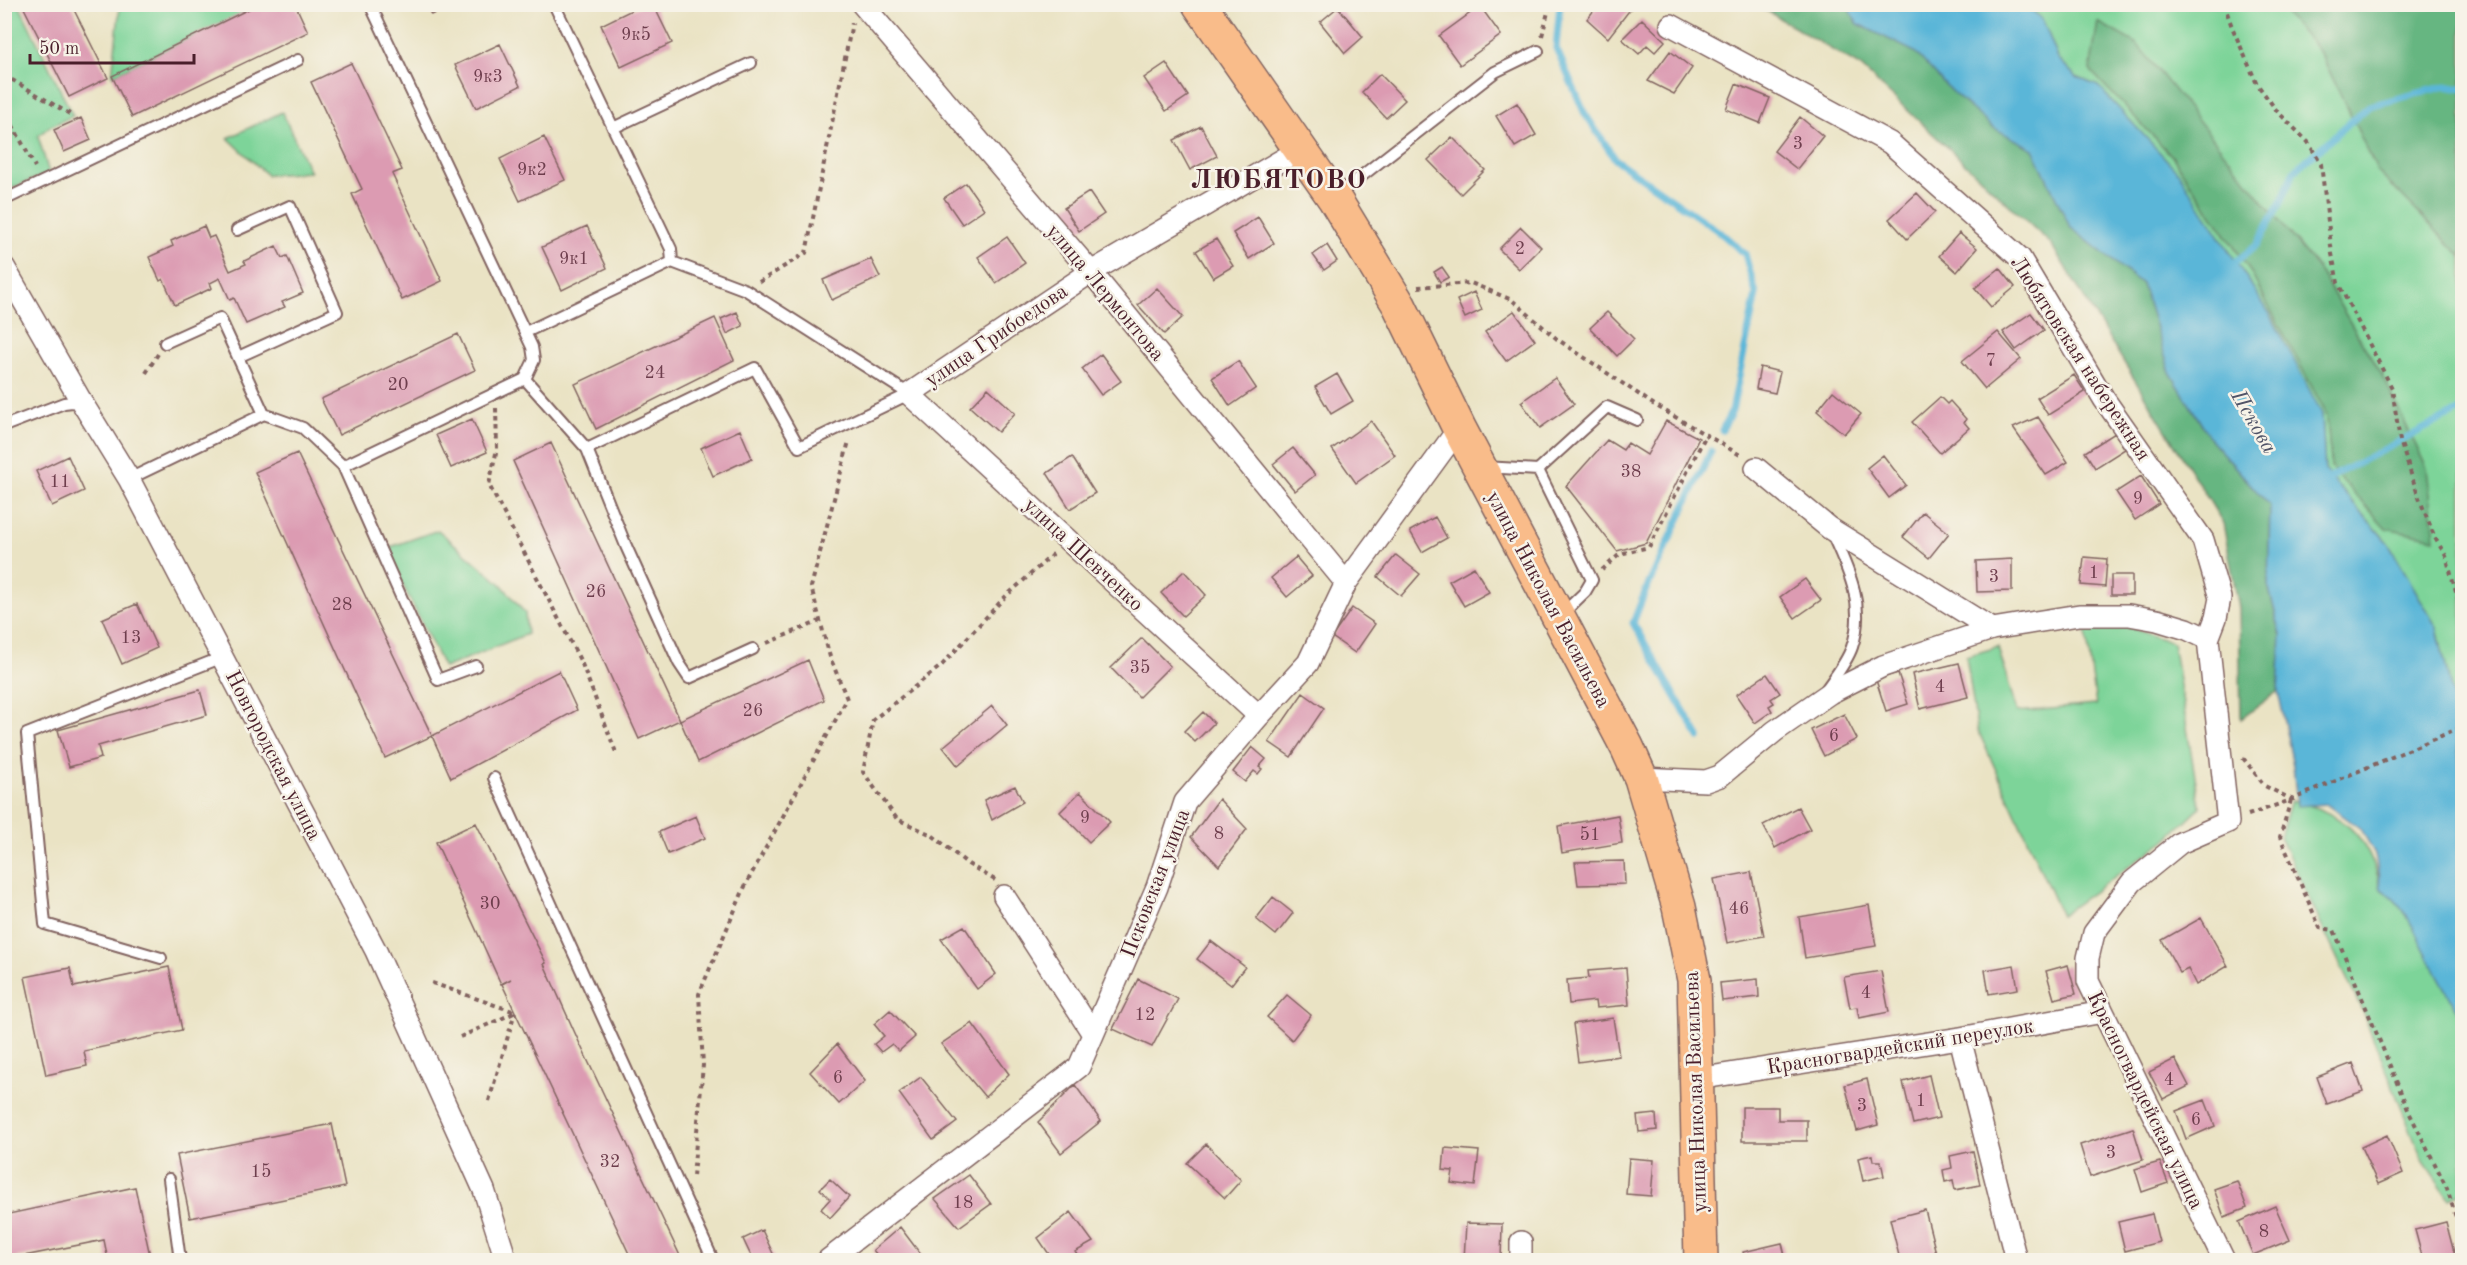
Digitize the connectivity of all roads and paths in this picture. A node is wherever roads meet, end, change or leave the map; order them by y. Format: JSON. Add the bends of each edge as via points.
{"nodes":[{"id":1,"x":370,"y":4,"type":"edge"},
{"id":2,"x":554,"y":4,"type":"edge"},
{"id":3,"x":1199,"y":4,"type":"edge"},
{"id":4,"x":1550,"y":4,"type":"edge"},
{"id":5,"x":2224,"y":4,"type":"edge"},
{"id":6,"x":858,"y":10,"type":"edge"},
{"id":7,"x":1671,"y":25,"type":"dead end"},
{"id":8,"x":1538,"y":51,"type":"joint"},
{"id":9,"x":298,"y":60,"type":"dead end"},
{"id":10,"x":751,"y":63,"type":"dead end"},
{"id":11,"x":4,"y":75,"type":"edge"},
{"id":12,"x":4,"y":109,"type":"edge"},
{"id":13,"x":73,"y":116,"type":"dead end"},
{"id":14,"x":613,"y":128,"type":"junction"},
{"id":15,"x":1301,"y":148,"type":"junction"},
{"id":16,"x":43,"y":181,"type":"junction"},
{"id":17,"x":1334,"y":198,"type":"junction"},
{"id":18,"x":4,"y":200,"type":"edge"},
{"id":19,"x":237,"y":230,"type":"dead end"},
{"id":20,"x":672,"y":262,"type":"junction"},
{"id":21,"x":4,"y":267,"type":"edge"},
{"id":22,"x":1091,"y":272,"type":"junction"},
{"id":23,"x":1414,"y":287,"type":"dead end"},
{"id":24,"x":746,"y":290,"type":"junction"},
{"id":25,"x":526,"y":332,"type":"junction"},
{"id":26,"x":165,"y":343,"type":"joint"},
{"id":27,"x":238,"y":357,"type":"junction"},
{"id":28,"x":146,"y":373,"type":"dead end"},
{"id":29,"x":525,"y":379,"type":"junction"},
{"id":30,"x":496,"y":393,"type":"junction"},
{"id":31,"x":909,"y":393,"type":"junction"},
{"id":32,"x":81,"y":401,"type":"junction"},
{"id":33,"x":264,"y":414,"type":"junction"},
{"id":34,"x":855,"y":420,"type":"junction"},
{"id":35,"x":1637,"y":420,"type":"dead end"},
{"id":36,"x":4,"y":426,"type":"edge"},
{"id":37,"x":1460,"y":428,"type":"junction"},
{"id":38,"x":1706,"y":435,"type":"junction"},
{"id":39,"x":587,"y":449,"type":"junction"},
{"id":40,"x":343,"y":466,"type":"junction"},
{"id":41,"x":1480,"y":467,"type":"junction"},
{"id":42,"x":1756,"y":468,"type":"joint"},
{"id":43,"x":1538,"y":470,"type":"junction"},
{"id":44,"x":129,"y":479,"type":"junction"},
{"id":45,"x":1829,"y":528,"type":"junction"},
{"id":46,"x":1068,"y":539,"type":"junction"},
{"id":47,"x":1592,"y":580,"type":"junction"},
{"id":48,"x":1346,"y":583,"type":"junction"},
{"id":49,"x":2463,"y":614,"type":"edge"},
{"id":50,"x":1559,"y":616,"type":"junction"},
{"id":51,"x":820,"y":621,"type":"junction"},
{"id":52,"x":1992,"y":629,"type":"junction"},
{"id":53,"x":2208,"y":639,"type":"junction"},
{"id":54,"x":753,"y":649,"type":"joint"},
{"id":55,"x":224,"y":657,"type":"junction"},
{"id":56,"x":476,"y":666,"type":"dead end"},
{"id":57,"x":1821,"y":698,"type":"junction"},
{"id":58,"x":1259,"y":716,"type":"junction"},
{"id":59,"x":2463,"y":727,"type":"edge"},
{"id":60,"x":2239,"y":753,"type":"dead end"},
{"id":61,"x":617,"y":755,"type":"dead end"},
{"id":62,"x":494,"y":778,"type":"dead end"},
{"id":63,"x":1641,"y":778,"type":"junction"},
{"id":64,"x":2291,"y":800,"type":"junction"},
{"id":65,"x":2228,"y":822,"type":"junction"},
{"id":66,"x":1004,"y":896,"type":"joint"},
{"id":67,"x":161,"y":958,"type":"dead end"},
{"id":68,"x":432,"y":982,"type":"dead end"},
{"id":69,"x":515,"y":1012,"type":"junction"},
{"id":70,"x":2103,"y":1012,"type":"junction"},
{"id":71,"x":1093,"y":1034,"type":"junction"},
{"id":72,"x":460,"y":1037,"type":"dead end"},
{"id":73,"x":1960,"y":1038,"type":"junction"},
{"id":74,"x":1697,"y":1079,"type":"junction"},
{"id":75,"x":489,"y":1101,"type":"dead end"},
{"id":76,"x":169,"y":1179,"type":"dead end"},
{"id":77,"x":685,"y":1200,"type":"junction"},
{"id":78,"x":2463,"y":1237,"type":"edge"},
{"id":79,"x":180,"y":1260,"type":"edge"},
{"id":80,"x":506,"y":1260,"type":"edge"},
{"id":81,"x":713,"y":1260,"type":"edge"},
{"id":82,"x":828,"y":1260,"type":"edge"},
{"id":83,"x":1701,"y":1260,"type":"edge"},
{"id":84,"x":2016,"y":1260,"type":"edge"},
{"id":85,"x":2224,"y":1260,"type":"edge"}],
"edges":[{"from":1,"to":25,"type":"lane"},
{"from":2,"to":14,"type":"lane"},
{"from":3,"to":15,"type":"main road","name":"улица Николая Васильева"},
{"from":4,"to":8,"type":"path"},
{"from":5,"to":49,"type":"path","via":[[2257,84],[2308,142],[2321,164],[2338,283],[2392,388],[2400,441],[2418,495],[2446,556]]},
{"from":6,"to":22,"type":"street","name":"улица Лермонтова"},
{"from":6,"to":24,"type":"path","via":[[806,253]]},
{"from":7,"to":53,"type":"street","name":"Любятовская набережная","via":[[1890,143],[2020,258],[2104,399],[2203,540],[2220,598]]},
{"from":8,"to":17,"type":"lane","via":[[1495,72]]},
{"from":9,"to":16,"type":"lane"},
{"from":10,"to":14,"type":"lane"},
{"from":11,"to":13,"type":"path"},
{"from":12,"to":16,"type":"path"},
{"from":14,"to":20,"type":"lane","via":[[671,249]]},
{"from":15,"to":17,"type":"main road","name":"улица Николая Васильева"},
{"from":15,"to":22,"type":"street","name":"улица Грибоедова"},
{"from":16,"to":18,"type":"lane"},
{"from":17,"to":37,"type":"main road","name":"улица Николая Васильева","via":[[1399,305]]},
{"from":19,"to":27,"type":"lane","via":[[290,206],[337,312]]},
{"from":20,"to":24,"type":"lane"},
{"from":20,"to":25,"type":"lane"},
{"from":21,"to":32,"type":"street","name":"Новгородская улица"},
{"from":22,"to":31,"type":"street","name":"улица Грибоедова"},
{"from":22,"to":48,"type":"street","name":"улица Лермонтова"},
{"from":23,"to":38,"type":"path","via":[[1471,283],[1512,300],[1557,339]]},
{"from":24,"to":31,"type":"lane"},
{"from":25,"to":29,"type":"lane","via":[[534,360]]},
{"from":26,"to":27,"type":"lane","via":[[220,318]]},
{"from":26,"to":28,"type":"path"},
{"from":27,"to":33,"type":"lane"},
{"from":29,"to":30,"type":"lane"},
{"from":29,"to":39,"type":"lane"},
{"from":30,"to":40,"type":"lane"},
{"from":30,"to":61,"type":"path","via":[[497,449],[489,485],[582,664]]},
{"from":31,"to":34,"type":"lane"},
{"from":31,"to":46,"type":"street","name":"улица Шевченко"},
{"from":32,"to":36,"type":"lane"},
{"from":32,"to":44,"type":"street","name":"Новгородская улица"},
{"from":33,"to":40,"type":"lane","via":[[303,428]]},
{"from":33,"to":44,"type":"lane"},
{"from":34,"to":39,"type":"lane","via":[[799,447],[755,368]]},
{"from":34,"to":51,"type":"path","via":[[811,587]]},
{"from":35,"to":43,"type":"lane","via":[[1607,406]]},
{"from":37,"to":41,"type":"main road","name":"улица Николая Васильева"},
{"from":37,"to":48,"type":"street","name":"Псковская улица"},
{"from":38,"to":42,"type":"path"},
{"from":38,"to":47,"type":"path","via":[[1649,547],[1620,555]]},
{"from":39,"to":54,"type":"lane","via":[[626,546],[689,678]]},
{"from":40,"to":56,"type":"lane","via":[[438,680]]},
{"from":41,"to":43,"type":"lane"},
{"from":41,"to":50,"type":"main road","name":"улица Николая Васильева"},
{"from":42,"to":45,"type":"street"},
{"from":43,"to":47,"type":"lane"},
{"from":44,"to":55,"type":"street","name":"Новгородская улица"},
{"from":45,"to":52,"type":"street"},
{"from":45,"to":57,"type":"lane","via":[[1848,570],[1859,613],[1852,649]]},
{"from":46,"to":58,"type":"street","name":"улица Шевченко"},
{"from":46,"to":66,"type":"path","via":[[1004,598],[942,665],[873,720],[863,772],[897,819],[932,835],[993,878]]},
{"from":47,"to":50,"type":"lane"},
{"from":48,"to":58,"type":"street","name":"Псковская улица","via":[[1308,663]]},
{"from":50,"to":63,"type":"main road","name":"улица Николая Васильева"},
{"from":51,"to":54,"type":"path"},
{"from":51,"to":77,"type":"path","via":[[847,699],[746,884],[699,994],[703,1065],[694,1169]]},
{"from":52,"to":53,"type":"street","via":[[2079,615],[2129,615],[2187,629]]},
{"from":52,"to":57,"type":"street","via":[[1883,666]]},
{"from":53,"to":65,"type":"street"},
{"from":55,"to":67,"type":"lane","via":[[27,734],[45,924]]},
{"from":55,"to":80,"type":"street","name":"Новгородская улица","via":[[376,951],[484,1190]]},
{"from":57,"to":63,"type":"street","via":[[1720,776],[1706,781]]},
{"from":58,"to":71,"type":"street","name":"Псковская улица","via":[[1185,802],[1157,887]]},
{"from":59,"to":64,"type":"path"},
{"from":60,"to":64,"type":"path","via":[[2265,786]]},
{"from":62,"to":77,"type":"lane"},
{"from":63,"to":74,"type":"main road","name":"улица Николая Васильева","via":[[1679,907],[1694,980]]},
{"from":64,"to":65,"type":"path"},
{"from":64,"to":78,"type":"path","via":[[2280,837],[2320,928],[2334,930],[2409,1112],[2447,1188]]},
{"from":65,"to":70,"type":"street","name":"Красногвардейская улица","via":[[2180,843],[2132,882],[2104,917],[2094,933],[2088,958],[2088,981]]},
{"from":66,"to":71,"type":"street"},
{"from":68,"to":69,"type":"path"},
{"from":69,"to":72,"type":"path"},
{"from":69,"to":75,"type":"path"},
{"from":70,"to":73,"type":"street","name":"Красногвардейский переулок"},
{"from":70,"to":85,"type":"street","name":"Красногвардейская улица"},
{"from":71,"to":82,"type":"street","name":"Псковская улица","via":[[1079,1067]]},
{"from":73,"to":74,"type":"street","name":"Красногвардейский переулок"},
{"from":73,"to":84,"type":"street"},
{"from":74,"to":83,"type":"main road","name":"улица Николая Васильева"},
{"from":76,"to":79,"type":"lane"},
{"from":77,"to":81,"type":"lane"}]}
